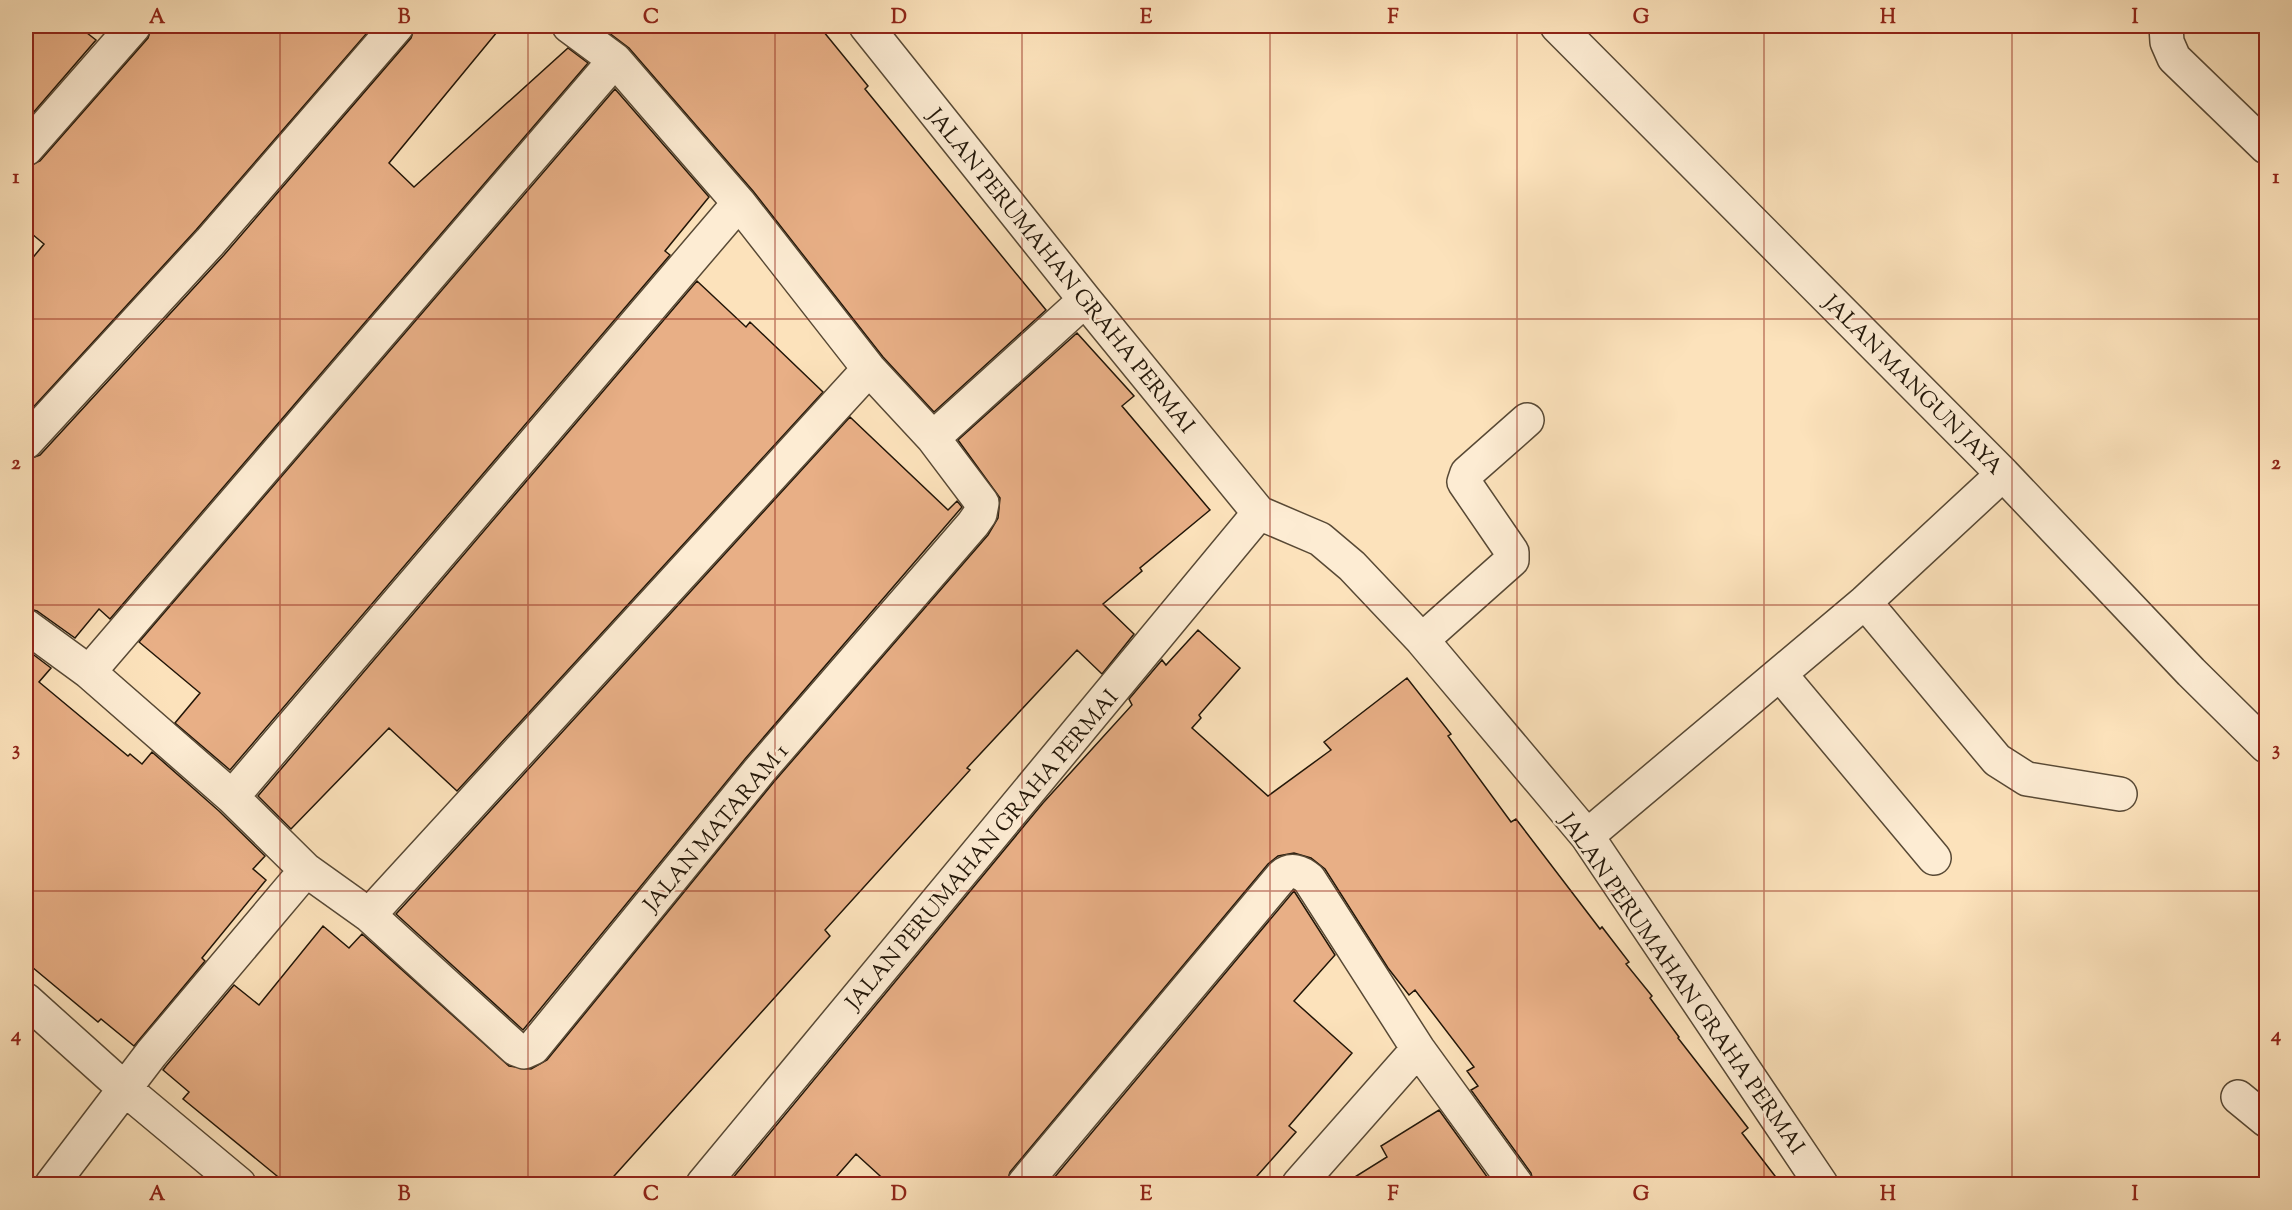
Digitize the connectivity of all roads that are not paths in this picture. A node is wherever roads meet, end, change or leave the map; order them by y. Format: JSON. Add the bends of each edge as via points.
{"nodes":[{"id":1,"x":398,"y":26,"type":"edge"},
{"id":2,"x":569,"y":26,"type":"edge"},
{"id":3,"x":866,"y":26,"type":"edge"},
{"id":4,"x":1557,"y":26,"type":"edge"},
{"id":5,"x":2166,"y":26,"type":"edge"},
{"id":6,"x":122,"y":30,"type":"edge"},
{"id":7,"x":615,"y":60,"type":"junction"},
{"id":8,"x":2266,"y":147,"type":"edge"},
{"id":9,"x":26,"y":149,"type":"edge"},
{"id":10,"x":739,"y":203,"type":"junction"},
{"id":11,"x":1085,"y":300,"type":"junction"},
{"id":12,"x":869,"y":369,"type":"junction"},
{"id":13,"x":1527,"y":420,"type":"dead end"},
{"id":14,"x":933,"y":438,"type":"junction"},
{"id":15,"x":26,"y":442,"type":"edge"},
{"id":16,"x":2003,"y":474,"type":"junction"},
{"id":17,"x":1259,"y":513,"type":"junction"},
{"id":18,"x":1865,"y":602,"type":"junction"},
{"id":19,"x":26,"y":626,"type":"edge"},
{"id":20,"x":1422,"y":640,"type":"junction"},
{"id":21,"x":88,"y":672,"type":"junction"},
{"id":22,"x":1780,"y":674,"type":"junction"},
{"id":23,"x":2266,"y":746,"type":"edge"},
{"id":24,"x":2120,"y":794,"type":"dead end"},
{"id":25,"x":232,"y":797,"type":"junction"},
{"id":26,"x":1587,"y":836,"type":"junction"},
{"id":27,"x":1934,"y":858,"type":"dead end"},
{"id":28,"x":306,"y":870,"type":"junction"},
{"id":29,"x":369,"y":915,"type":"junction"},
{"id":30,"x":26,"y":1000,"type":"edge"},
{"id":31,"x":1418,"y":1050,"type":"junction"},
{"id":32,"x":125,"y":1089,"type":"junction"},
{"id":33,"x":2238,"y":1097,"type":"dead end"},
{"id":34,"x":2266,"y":1120,"type":"edge"},
{"id":35,"x":52,"y":1185,"type":"edge"},
{"id":36,"x":239,"y":1185,"type":"edge"},
{"id":37,"x":703,"y":1185,"type":"edge"},
{"id":38,"x":1024,"y":1185,"type":"edge"},
{"id":39,"x":1299,"y":1185,"type":"edge"},
{"id":40,"x":1516,"y":1185,"type":"edge"},
{"id":41,"x":1821,"y":1185,"type":"edge"}],
"edges":[{"from":1,"to":15,"type":"street","via":[[210,242]]},
{"from":2,"to":7,"type":"street","name":"JALAN MATARAM 1"},
{"from":3,"to":11,"type":"street","name":"JALAN PERUMAHAN GRAHA PERMAI"},
{"from":4,"to":16,"type":"street","name":"JALAN MANGUN JAYA"},
{"from":5,"to":8,"type":"street","via":[[2174,58]]},
{"from":6,"to":9,"type":"street"},
{"from":7,"to":10,"type":"street","name":"JALAN MATARAM 1"},
{"from":7,"to":21,"type":"street"},
{"from":10,"to":12,"type":"street","name":"JALAN MATARAM 1"},
{"from":10,"to":25,"type":"street"},
{"from":11,"to":14,"type":"street"},
{"from":11,"to":17,"type":"street","name":"JALAN PERUMAHAN GRAHA PERMAI"},
{"from":12,"to":14,"type":"street","name":"JALAN MATARAM 1"},
{"from":12,"to":29,"type":"street"},
{"from":13,"to":20,"type":"street","via":[[1467,473],[1464,482],[1512,552],[1512,560]]},
{"from":14,"to":29,"type":"street","name":"JALAN MATARAM 1","via":[[980,499],[980,514],[759,771],[533,1048],[524,1052],[516,1049]]},
{"from":16,"to":18,"type":"street"},
{"from":16,"to":23,"type":"street","name":"JALAN MANGUN JAYA"},
{"from":17,"to":20,"type":"street","name":"JALAN PERUMAHAN GRAHA PERMAI","via":[[1320,539],[1352,566]]},
{"from":17,"to":37,"type":"street","name":"JALAN PERUMAHAN GRAHA PERMAI"},
{"from":18,"to":22,"type":"street"},
{"from":18,"to":24,"type":"street","via":[[1997,760],[2027,779]]},
{"from":19,"to":21,"type":"street","name":"JALAN MATARAM 1"},
{"from":20,"to":26,"type":"street","name":"JALAN PERUMAHAN GRAHA PERMAI"},
{"from":21,"to":25,"type":"street","name":"JALAN MATARAM 1"},
{"from":22,"to":26,"type":"street"},
{"from":22,"to":27,"type":"street"},
{"from":25,"to":28,"type":"street","name":"JALAN MATARAM 1"},
{"from":26,"to":41,"type":"street","name":"JALAN PERUMAHAN GRAHA PERMAI"},
{"from":28,"to":29,"type":"street","name":"JALAN MATARAM 1"},
{"from":28,"to":32,"type":"street"},
{"from":30,"to":32,"type":"street"},
{"from":31,"to":38,"type":"street","via":[[1309,879],[1290,872],[1282,876]]},
{"from":31,"to":39,"type":"street"},
{"from":31,"to":40,"type":"street"},
{"from":32,"to":35,"type":"street"},
{"from":32,"to":36,"type":"street"},
{"from":33,"to":34,"type":"street"}]}
